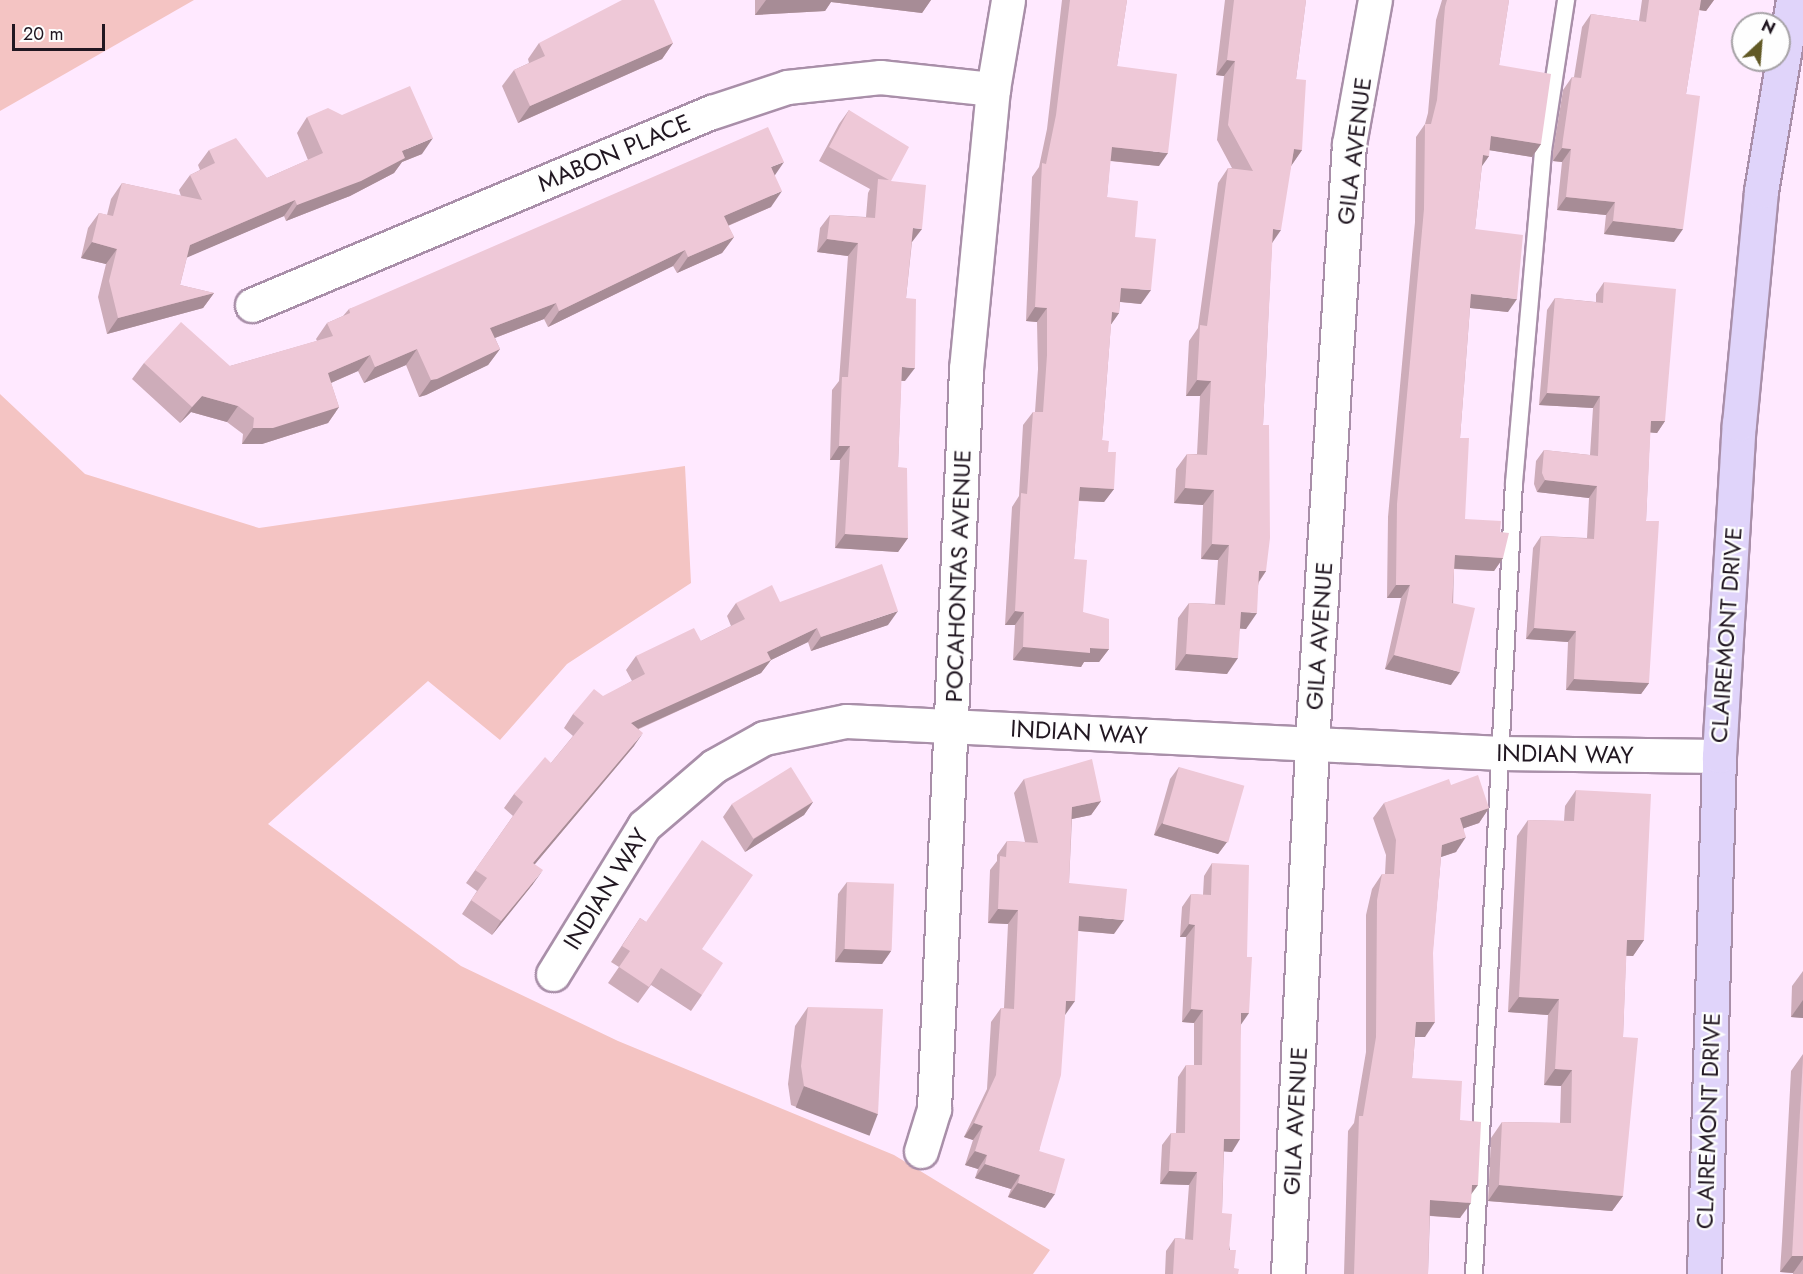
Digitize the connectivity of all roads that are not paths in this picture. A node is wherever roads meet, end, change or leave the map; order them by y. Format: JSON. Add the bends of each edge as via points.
{"nodes":[{"id":1,"x":1008,"y":0,"type":"edge"},
{"id":2,"x":1375,"y":0,"type":"edge"},
{"id":3,"x":1566,"y":0,"type":"edge"},
{"id":4,"x":1793,"y":0,"type":"edge"},
{"id":5,"x":993,"y":89,"type":"junction"},
{"id":6,"x":252,"y":305,"type":"dead end"},
{"id":7,"x":951,"y":726,"type":"junction"},
{"id":8,"x":1312,"y":743,"type":"junction"},
{"id":9,"x":1502,"y":753,"type":"junction"},
{"id":10,"x":1719,"y":756,"type":"junction"},
{"id":11,"x":553,"y":974,"type":"dead end"},
{"id":12,"x":921,"y":1151,"type":"dead end"},
{"id":13,"x":1288,"y":1274,"type":"edge"},
{"id":14,"x":1474,"y":1274,"type":"edge"},
{"id":15,"x":1704,"y":1274,"type":"edge"}],
"edges":[{"from":1,"to":5,"type":"street","name":"POCAHONTAS AVENUE"},
{"from":2,"to":8,"type":"street","name":"GILA AVENUE","via":[[1349,144]]},
{"from":3,"to":9,"type":"lane","via":[[1543,151],[1517,447]]},
{"from":4,"to":10,"type":"main road","name":"CLAIREMONT DRIVE","via":[[1761,191],[1739,423]]},
{"from":5,"to":6,"type":"street","name":"MABON PLACE","via":[[880,77],[787,87],[712,112]]},
{"from":5,"to":7,"type":"street","name":"POCAHONTAS AVENUE","via":[[966,369]]},
{"from":7,"to":8,"type":"street","name":"INDIAN WAY"},
{"from":7,"to":11,"type":"street","name":"INDIAN WAY","via":[[846,721],[764,738],[714,766],[644,826]]},
{"from":7,"to":12,"type":"street","name":"POCAHONTAS AVENUE","via":[[934,1109]]},
{"from":8,"to":9,"type":"street","name":"INDIAN WAY"},
{"from":8,"to":13,"type":"street","name":"GILA AVENUE"},
{"from":9,"to":10,"type":"street","name":"INDIAN WAY"},
{"from":9,"to":14,"type":"lane"},
{"from":10,"to":15,"type":"main road","name":"CLAIREMONT DRIVE"}]}
